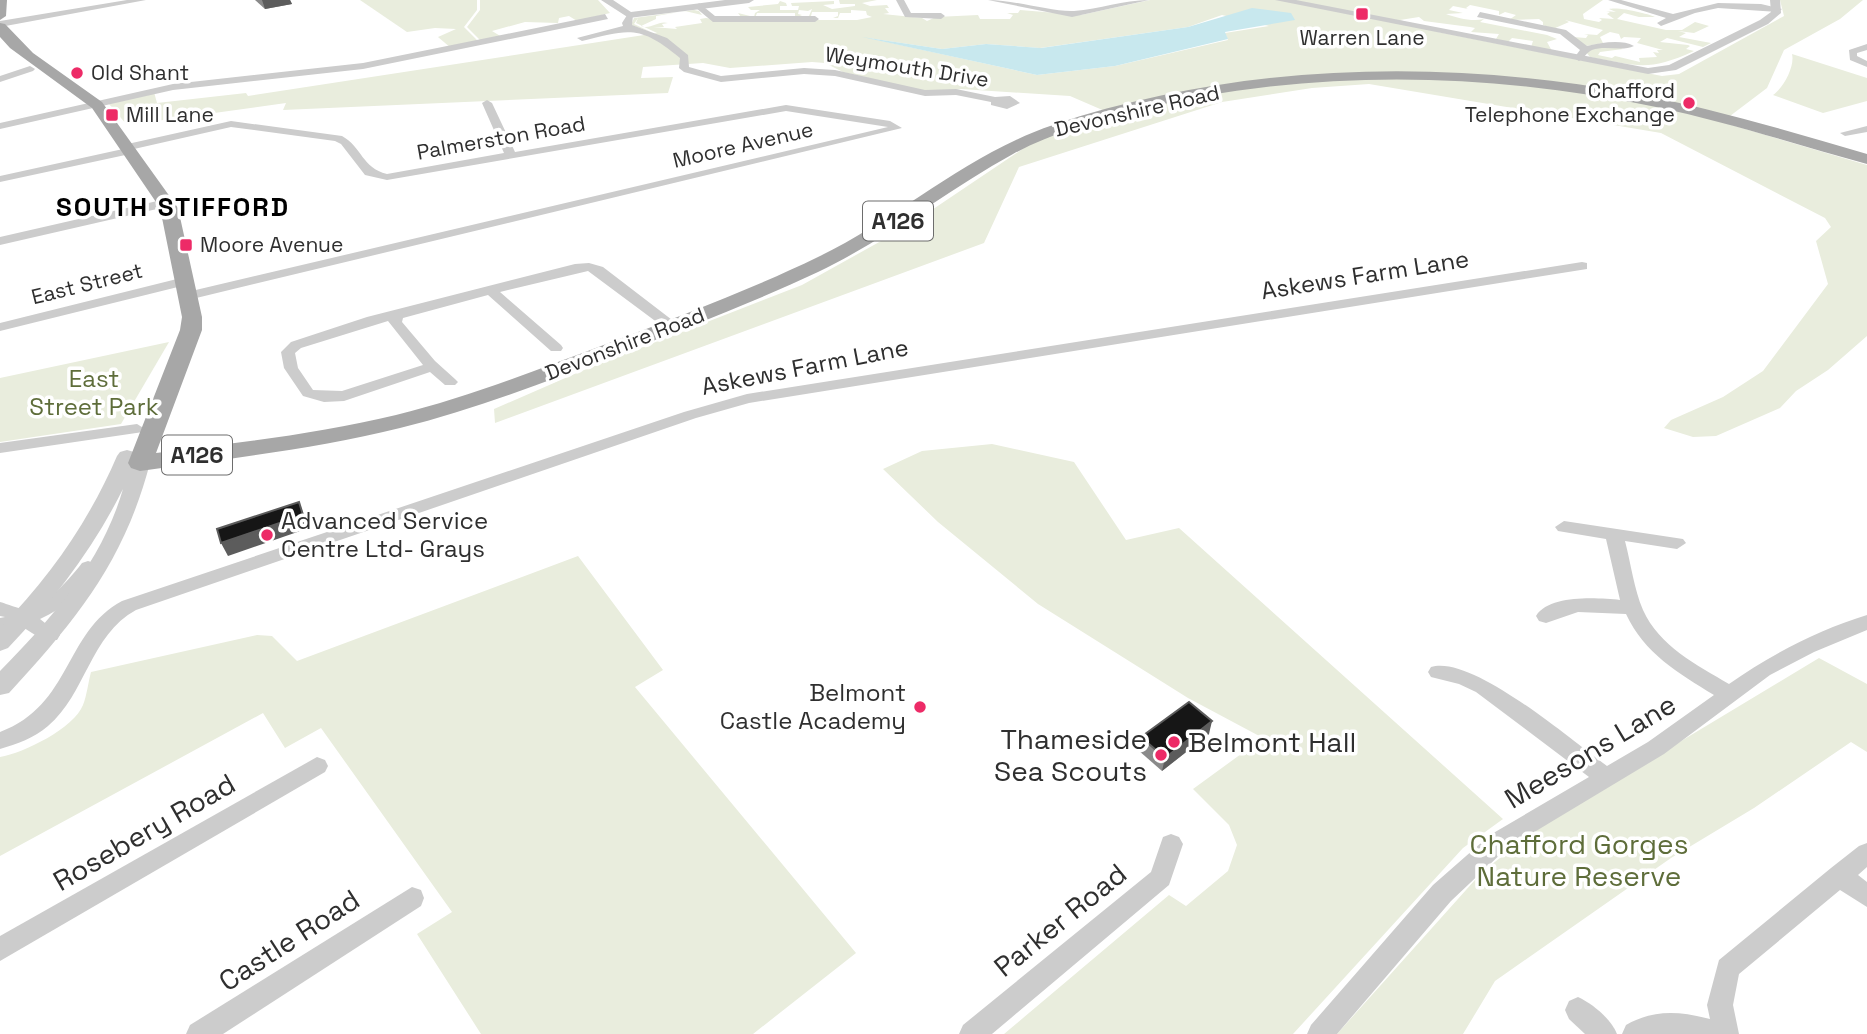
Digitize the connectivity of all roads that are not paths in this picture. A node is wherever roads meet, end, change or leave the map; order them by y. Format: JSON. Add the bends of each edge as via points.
{"nodes":[{"id":1,"x":1,"y":0,"type":"edge"},
{"id":2,"x":142,"y":0,"type":"edge"},
{"id":3,"x":606,"y":0,"type":"edge"},
{"id":4,"x":749,"y":0,"type":"edge"},
{"id":5,"x":900,"y":0,"type":"edge"},
{"id":6,"x":1143,"y":0,"type":"edge"},
{"id":7,"x":1280,"y":0,"type":"edge"},
{"id":8,"x":1000,"y":1,"type":"edge"},
{"id":9,"x":1607,"y":1,"type":"edge"},
{"id":10,"x":1776,"y":4,"type":"edge"},
{"id":11,"x":699,"y":6,"type":"junction"},
{"id":12,"x":629,"y":15,"type":"junction"},
{"id":13,"x":1480,"y":15,"type":"dead end"},
{"id":14,"x":0,"y":16,"type":"edge"},
{"id":15,"x":941,"y":16,"type":"dead end"},
{"id":16,"x":605,"y":17,"type":"dead end"},
{"id":17,"x":1674,"y":17,"type":"junction"},
{"id":18,"x":815,"y":19,"type":"dead end"},
{"id":19,"x":1661,"y":23,"type":"dead end"},
{"id":20,"x":629,"y":27,"type":"junction"},
{"id":21,"x":1,"y":32,"type":"edge"},
{"id":22,"x":582,"y":37,"type":"dead end"},
{"id":23,"x":1867,"y":47,"type":"edge"},
{"id":24,"x":1626,"y":48,"type":"dead end"},
{"id":25,"x":1582,"y":54,"type":"junction"},
{"id":26,"x":1867,"y":64,"type":"edge"},
{"id":27,"x":30,"y":69,"type":"dead end"},
{"id":28,"x":0,"y":79,"type":"edge"},
{"id":29,"x":996,"y":100,"type":"dead end"},
{"id":30,"x":487,"y":103,"type":"dead end"},
{"id":31,"x":99,"y":107,"type":"junction"},
{"id":32,"x":3,"y":123,"type":"edge"},
{"id":33,"x":897,"y":128,"type":"joint"},
{"id":34,"x":1867,"y":129,"type":"edge"},
{"id":35,"x":1845,"y":133,"type":"dead end"},
{"id":36,"x":129,"y":149,"type":"junction"},
{"id":37,"x":511,"y":156,"type":"junction"},
{"id":38,"x":1867,"y":159,"type":"edge"},
{"id":39,"x":0,"y":179,"type":"edge"},
{"id":40,"x":166,"y":203,"type":"junction"},
{"id":41,"x":0,"y":241,"type":"edge"},
{"id":42,"x":1582,"y":266,"type":"dead end"},
{"id":43,"x":186,"y":289,"type":"junction"},
{"id":44,"x":491,"y":291,"type":"junction"},
{"id":45,"x":396,"y":316,"type":"junction"},
{"id":46,"x":671,"y":326,"type":"junction"},
{"id":47,"x":0,"y":327,"type":"edge"},
{"id":48,"x":556,"y":348,"type":"dead end"},
{"id":49,"x":433,"y":366,"type":"junction"},
{"id":50,"x":450,"y":383,"type":"dead end"},
{"id":51,"x":141,"y":442,"type":"junction"},
{"id":52,"x":0,"y":448,"type":"edge"},
{"id":53,"x":120,"y":521,"type":"junction"},
{"id":54,"x":1564,"y":527,"type":"dead end"},
{"id":55,"x":1614,"y":535,"type":"junction"},
{"id":56,"x":1677,"y":544,"type":"dead end"},
{"id":57,"x":50,"y":589,"type":"junction"},
{"id":58,"x":0,"y":608,"type":"edge"},
{"id":59,"x":1632,"y":608,"type":"junction"},
{"id":60,"x":1546,"y":616,"type":"dead end"},
{"id":61,"x":1867,"y":622,"type":"edge"},
{"id":62,"x":5,"y":633,"type":"edge"},
{"id":63,"x":50,"y":635,"type":"junction"},
{"id":64,"x":1438,"y":672,"type":"dead end"},
{"id":65,"x":0,"y":686,"type":"edge"},
{"id":66,"x":1729,"y":694,"type":"junction"},
{"id":67,"x":0,"y":741,"type":"edge"},
{"id":68,"x":317,"y":766,"type":"dead end"},
{"id":69,"x":1605,"y":777,"type":"junction"},
{"id":70,"x":1171,"y":844,"type":"dead end"},
{"id":71,"x":1867,"y":853,"type":"edge"},
{"id":72,"x":1839,"y":875,"type":"junction"},
{"id":73,"x":1867,"y":896,"type":"edge"},
{"id":74,"x":412,"y":898,"type":"dead end"},
{"id":75,"x":0,"y":949,"type":"edge"},
{"id":76,"x":1578,"y":1010,"type":"dead end"},
{"id":77,"x":199,"y":1034,"type":"edge"},
{"id":78,"x":972,"y":1034,"type":"edge"},
{"id":79,"x":1320,"y":1034,"type":"edge"},
{"id":80,"x":1604,"y":1034,"type":"edge"},
{"id":81,"x":1635,"y":1034,"type":"edge"},
{"id":82,"x":1720,"y":1034,"type":"edge"},
{"id":83,"x":1726,"y":1034,"type":"edge"}],
"edges":[{"from":1,"to":14,"type":"main road"},
{"from":2,"to":21,"type":"street"},
{"from":3,"to":12,"type":"street"},
{"from":4,"to":11,"type":"street"},
{"from":5,"to":15,"type":"street","via":[[907,14],[928,19]]},
{"from":6,"to":8,"type":"street","via":[[1072,14]]},
{"from":7,"to":25,"type":"street"},
{"from":9,"to":17,"type":"street"},
{"from":10,"to":17,"type":"street","via":[[1728,3]]},
{"from":10,"to":25,"type":"street","via":[[1773,16],[1765,22],[1672,68],[1621,67]]},
{"from":11,"to":12,"type":"street"},
{"from":11,"to":18,"type":"street","via":[[713,19]]},
{"from":12,"to":20,"type":"street"},
{"from":13,"to":25,"type":"street","via":[[1563,32]]},
{"from":16,"to":31,"type":"street","via":[[363,66],[200,83]]},
{"from":17,"to":19,"type":"street"},
{"from":20,"to":22,"type":"street"},
{"from":20,"to":29,"type":"street","name":"Weymouth Drive","via":[[669,43],[685,57],[687,71],[721,79],[804,71],[835,73],[925,93],[956,92]]},
{"from":21,"to":31,"type":"main road","number":"A126"},
{"from":23,"to":26,"type":"street","via":[[1852,52],[1853,58]]},
{"from":24,"to":25,"type":"street","via":[[1603,45]]},
{"from":27,"to":28,"type":"street"},
{"from":30,"to":37,"type":"street"},
{"from":31,"to":32,"type":"street"},
{"from":31,"to":36,"type":"main road","number":"A126"},
{"from":33,"to":37,"type":"street","name":"Palmerston Road","via":[[786,108]]},
{"from":33,"to":43,"type":"street","name":"Moore Avenue"},
{"from":34,"to":35,"type":"street"},
{"from":36,"to":37,"type":"street","name":"Palmerston Road","via":[[237,124],[338,138],[369,173],[380,177]]},
{"from":36,"to":39,"type":"street"},
{"from":36,"to":40,"type":"main road","number":"A126"},
{"from":38,"to":46,"type":"main road","name":"Devonshire Road","number":"A126","via":[[1717,116],[1553,85],[1399,75],[1266,83],[1111,113],[1034,137],[997,155],[833,257]]},
{"from":40,"to":41,"type":"street"},
{"from":40,"to":43,"type":"main road","number":"A126"},
{"from":42,"to":67,"type":"street","name":"Askews Farm Lane","via":[[760,396],[690,415],[123,609],[81,658],[47,717],[18,736]]},
{"from":43,"to":47,"type":"street","name":"East Street"},
{"from":43,"to":51,"type":"main road","number":"A126","via":[[191,330],[167,370]]},
{"from":44,"to":45,"type":"street"},
{"from":44,"to":46,"type":"street","via":[[589,267]]},
{"from":44,"to":48,"type":"street"},
{"from":45,"to":49,"type":"street","via":[[395,323]]},
{"from":45,"to":49,"type":"street","via":[[292,348],[288,359],[304,390],[315,396],[339,397]]},
{"from":46,"to":51,"type":"main road","name":"Devonshire Road","number":"A126","via":[[495,393],[356,430],[254,446]]},
{"from":49,"to":50,"type":"street"},
{"from":51,"to":52,"type":"street"},
{"from":51,"to":53,"type":"street"},
{"from":51,"to":57,"type":"street","via":[[99,518]]},
{"from":53,"to":62,"type":"street","via":[[67,594]]},
{"from":53,"to":63,"type":"street","via":[[91,584]]},
{"from":54,"to":55,"type":"street"},
{"from":55,"to":56,"type":"street"},
{"from":55,"to":59,"type":"street"},
{"from":57,"to":58,"type":"street"},
{"from":57,"to":62,"type":"street"},
{"from":58,"to":62,"type":"street","via":[[20,614]]},
{"from":59,"to":60,"type":"street","via":[[1579,603]]},
{"from":59,"to":66,"type":"street","via":[[1656,645]]},
{"from":61,"to":66,"type":"street","name":"Meesons Lane","via":[[1777,662]]},
{"from":62,"to":63,"type":"street","via":[[32,622]]},
{"from":63,"to":65,"type":"street"},
{"from":64,"to":69,"type":"street","via":[[1483,687]]},
{"from":66,"to":69,"type":"street","name":"Meesons Lane","via":[[1666,742]]},
{"from":68,"to":75,"type":"street","name":"Rosebery Road"},
{"from":69,"to":79,"type":"street","name":"Meesons Lane","via":[[1497,842],[1473,862],[1441,892]]},
{"from":70,"to":78,"type":"street","name":"Parker Road","via":[[1161,878]]},
{"from":71,"to":72,"type":"street"},
{"from":72,"to":73,"type":"street"},
{"from":72,"to":83,"type":"street","via":[[1728,968],[1720,1005]]},
{"from":74,"to":77,"type":"street","name":"Castle Road"},
{"from":76,"to":80,"type":"street"},
{"from":81,"to":82,"type":"street","via":[[1654,1024]]}]}
